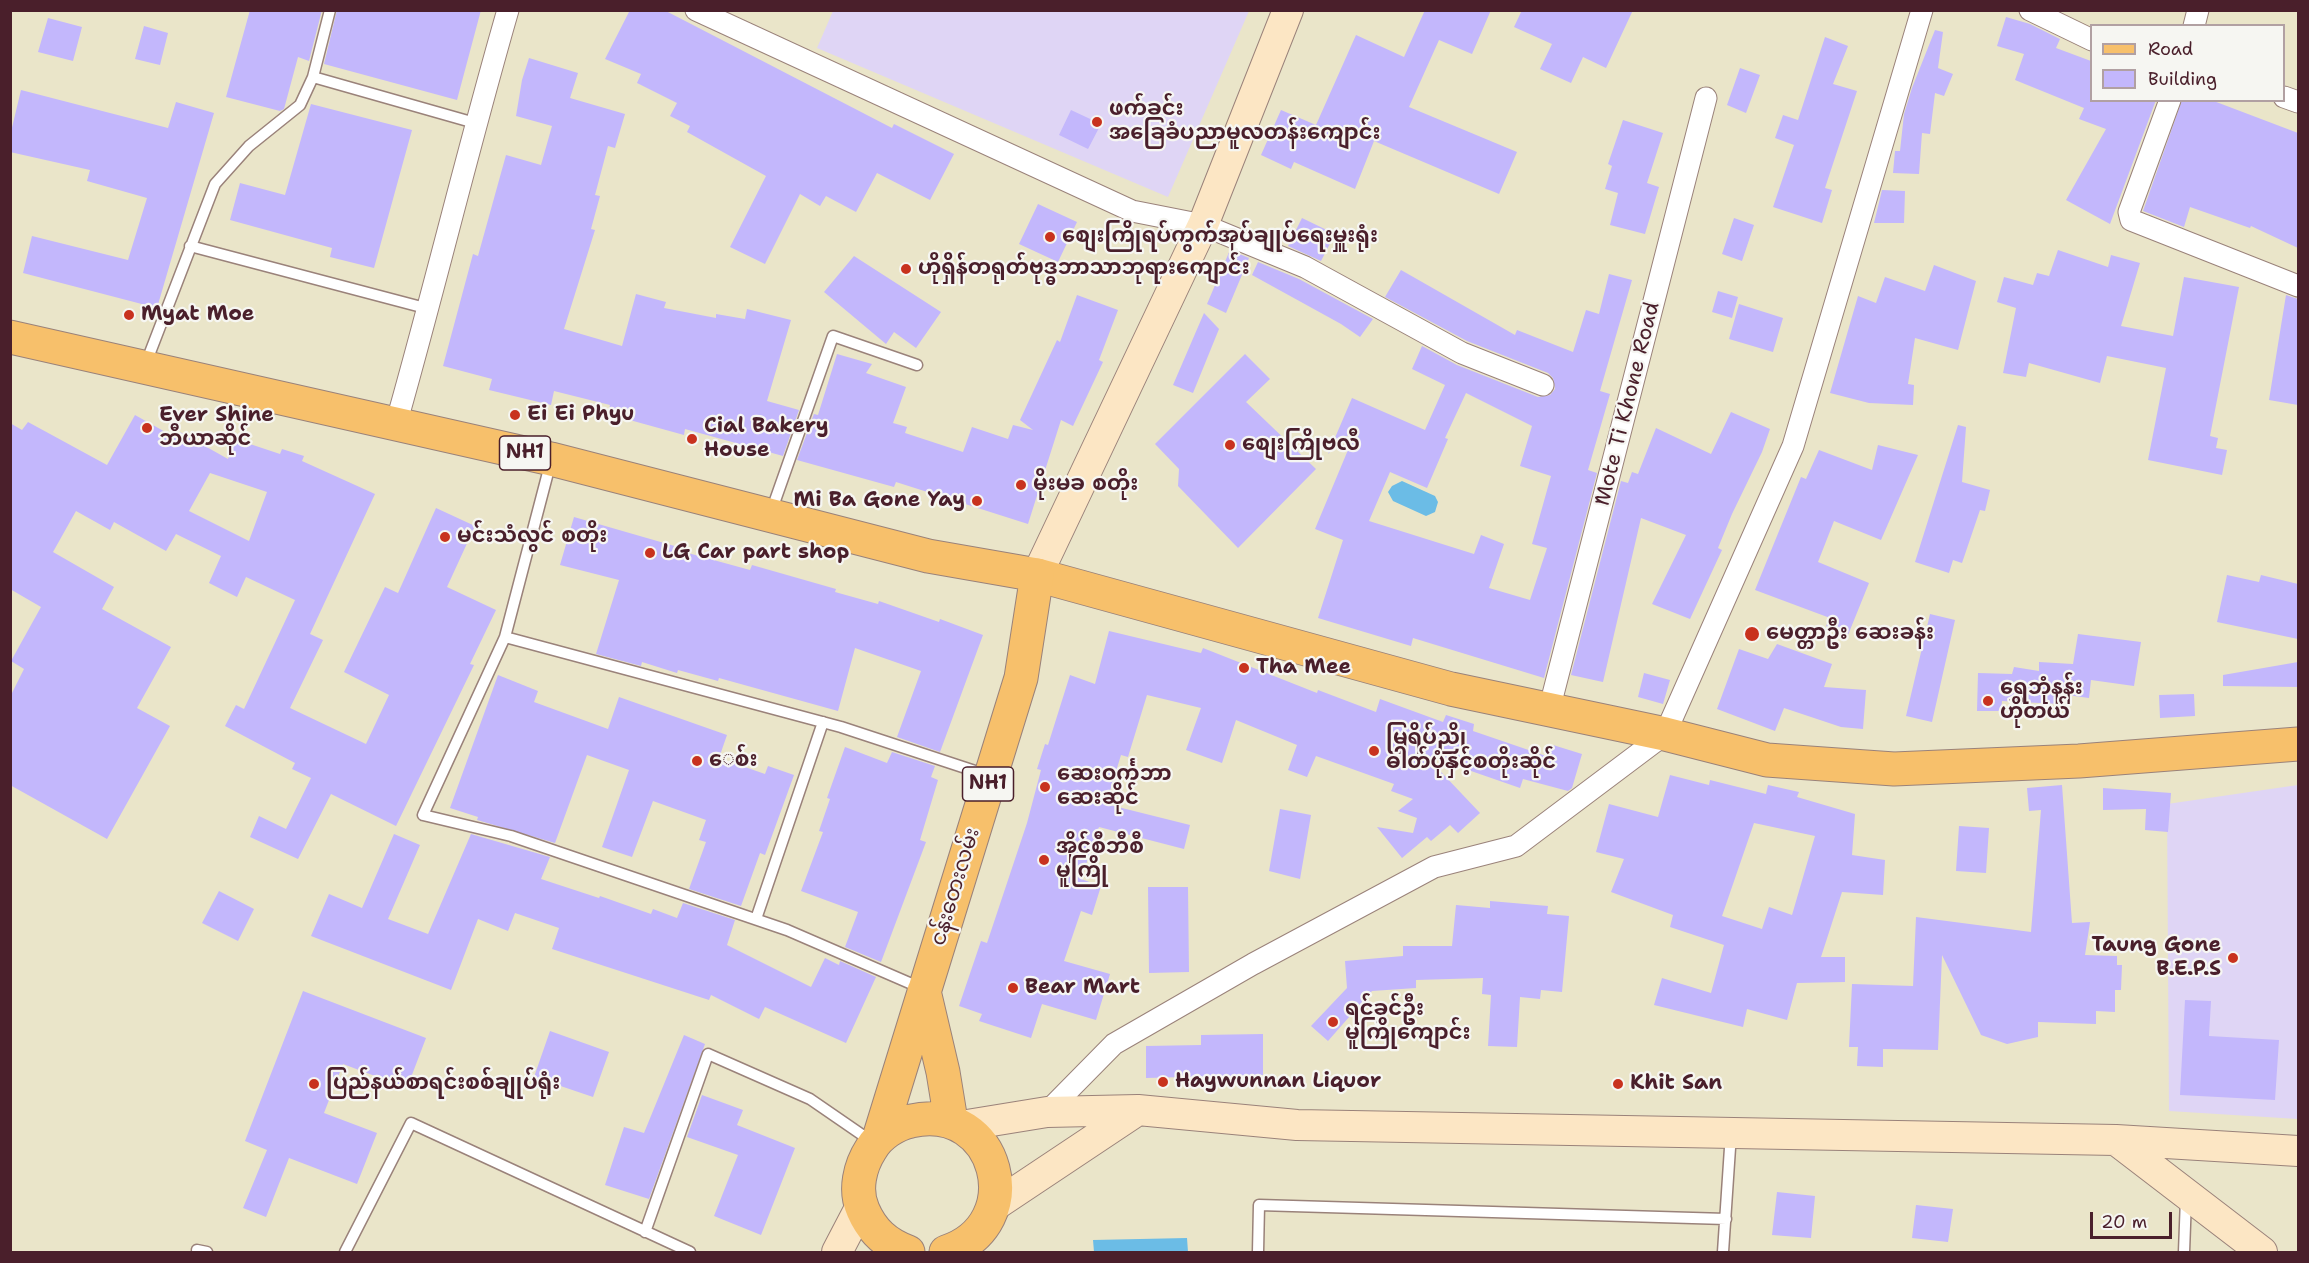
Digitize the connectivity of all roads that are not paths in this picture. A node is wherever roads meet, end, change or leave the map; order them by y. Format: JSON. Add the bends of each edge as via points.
{"nodes":[{"id":1,"x":330,"y":10,"type":"edge"},
{"id":2,"x":508,"y":10,"type":"edge"},
{"id":3,"x":696,"y":10,"type":"edge"},
{"id":4,"x":1288,"y":10,"type":"edge"},
{"id":5,"x":1922,"y":10,"type":"edge"},
{"id":6,"x":2030,"y":10,"type":"edge"},
{"id":7,"x":2090,"y":40,"type":"edge"},
{"id":8,"x":313,"y":77,"type":"junction"},
{"id":9,"x":1706,"y":98,"type":"dead end"},
{"id":10,"x":2169,"y":102,"type":"edge"},
{"id":11,"x":475,"y":123,"type":"junction"},
{"id":12,"x":1203,"y":225,"type":"junction"},
{"id":13,"x":190,"y":246,"type":"junction"},
{"id":14,"x":2298,"y":286,"type":"edge"},
{"id":15,"x":429,"y":309,"type":"junction"},
{"id":16,"x":10,"y":337,"type":"edge"},
{"id":17,"x":917,"y":365,"type":"dead end"},
{"id":18,"x":144,"y":368,"type":"junction"},
{"id":19,"x":1543,"y":385,"type":"dead end"},
{"id":20,"x":396,"y":424,"type":"junction"},
{"id":21,"x":551,"y":459,"type":"junction"},
{"id":22,"x":770,"y":515,"type":"junction"},
{"id":23,"x":1037,"y":575,"type":"junction"},
{"id":24,"x":505,"y":637,"type":"junction"},
{"id":25,"x":1549,"y":710,"type":"junction"},
{"id":26,"x":823,"y":722,"type":"junction"},
{"id":27,"x":1665,"y":734,"type":"junction"},
{"id":28,"x":2298,"y":744,"type":"edge"},
{"id":29,"x":990,"y":776,"type":"junction"},
{"id":30,"x":756,"y":919,"type":"junction"},
{"id":31,"x":924,"y":990,"type":"junction"},
{"id":32,"x":1138,"y":1110,"type":"junction"},
{"id":33,"x":1047,"y":1112,"type":"junction"},
{"id":34,"x":956,"y":1123,"type":"junction"},
{"id":35,"x":1731,"y":1133,"type":"junction"},
{"id":36,"x":2116,"y":1140,"type":"junction"},
{"id":37,"x":877,"y":1141,"type":"junction"},
{"id":38,"x":2298,"y":1151,"type":"edge"},
{"id":39,"x":2186,"y":1192,"type":"junction"},
{"id":40,"x":861,"y":1206,"type":"junction"},
{"id":41,"x":994,"y":1206,"type":"junction"},
{"id":42,"x":1726,"y":1219,"type":"junction"},
{"id":43,"x":645,"y":1232,"type":"junction"},
{"id":44,"x":978,"y":1245,"type":"edge"},
{"id":45,"x":345,"y":1252,"type":"edge"},
{"id":46,"x":690,"y":1252,"type":"edge"},
{"id":47,"x":837,"y":1252,"type":"edge"},
{"id":48,"x":908,"y":1252,"type":"edge"},
{"id":49,"x":946,"y":1252,"type":"edge"},
{"id":50,"x":1258,"y":1252,"type":"edge"},
{"id":51,"x":1723,"y":1252,"type":"edge"},
{"id":52,"x":2184,"y":1252,"type":"edge"},
{"id":53,"x":2262,"y":1252,"type":"edge"}],
"edges":[{"from":1,"to":8,"type":"lane"},
{"from":2,"to":11,"type":"street"},
{"from":3,"to":12,"type":"street","via":[[1132,211]]},
{"from":4,"to":12,"type":"main road"},
{"from":5,"to":27,"type":"street","via":[[1793,446]]},
{"from":6,"to":7,"type":"street"},
{"from":8,"to":11,"type":"lane"},
{"from":8,"to":13,"type":"lane","via":[[300,105],[249,146],[215,184]]},
{"from":9,"to":25,"type":"street","name":"Mote Ti Khone Road"},
{"from":10,"to":14,"type":"street","via":[[2129,212],[2131,220]]},
{"from":11,"to":15,"type":"street"},
{"from":12,"to":19,"type":"street","via":[[1305,267],[1462,353]]},
{"from":12,"to":23,"type":"main road"},
{"from":13,"to":15,"type":"lane"},
{"from":13,"to":18,"type":"lane"},
{"from":15,"to":20,"type":"street"},
{"from":16,"to":18,"type":"main road","number":"NH1"},
{"from":17,"to":22,"type":"lane","via":[[833,336]]},
{"from":18,"to":20,"type":"main road","number":"NH1"},
{"from":20,"to":21,"type":"main road","number":"NH1"},
{"from":21,"to":22,"type":"main road","number":"NH1"},
{"from":21,"to":24,"type":"lane"},
{"from":22,"to":23,"type":"main road","number":"NH1","via":[[928,556]]},
{"from":23,"to":25,"type":"main road","via":[[1451,689]]},
{"from":23,"to":29,"type":"main road","name":"ငန်းတေးလမ်း","number":"NH1","via":[[1021,678]]},
{"from":24,"to":26,"type":"lane"},
{"from":24,"to":30,"type":"lane","via":[[423,815],[511,836]]},
{"from":25,"to":27,"type":"main road"},
{"from":26,"to":29,"type":"lane"},
{"from":26,"to":30,"type":"lane"},
{"from":27,"to":28,"type":"main road","via":[[1767,760],[1894,769],[2079,761]]},
{"from":27,"to":33,"type":"street","via":[[1516,846],[1434,867],[1114,1044]]},
{"from":29,"to":31,"type":"main road","name":"ငန်းတေးလမ်း","number":"NH1"},
{"from":30,"to":31,"type":"lane"},
{"from":31,"to":34,"type":"main road"},
{"from":31,"to":37,"type":"main road","name":"ငန်းတေးလမ်း","number":"NH1"},
{"from":32,"to":33,"type":"main road"},
{"from":32,"to":35,"type":"main road","via":[[1297,1125]]},
{"from":32,"to":41,"type":"main road"},
{"from":33,"to":34,"type":"main road"},
{"from":34,"to":37,"type":"main road","via":[[925,1117],[901,1123]]},
{"from":34,"to":41,"type":"main road","via":[[984,1146],[996,1175]]},
{"from":35,"to":36,"type":"main road"},
{"from":35,"to":42,"type":"lane"},
{"from":36,"to":38,"type":"main road"},
{"from":36,"to":39,"type":"main road"},
{"from":37,"to":40,"type":"main road","number":"NH1","via":[[860,1173]]},
{"from":37,"to":43,"type":"lane","via":[[810,1099],[708,1053]]},
{"from":39,"to":52,"type":"lane"},
{"from":39,"to":53,"type":"main road"},
{"from":40,"to":47,"type":"main road"},
{"from":40,"to":48,"type":"main road","number":"NH1","via":[[879,1236]]},
{"from":41,"to":44,"type":"main road"},
{"from":42,"to":50,"type":"lane","via":[[1259,1205]]},
{"from":42,"to":51,"type":"lane"},
{"from":43,"to":45,"type":"lane","via":[[411,1124]]},
{"from":43,"to":46,"type":"lane"},
{"from":44,"to":49,"type":"main road"}]}
